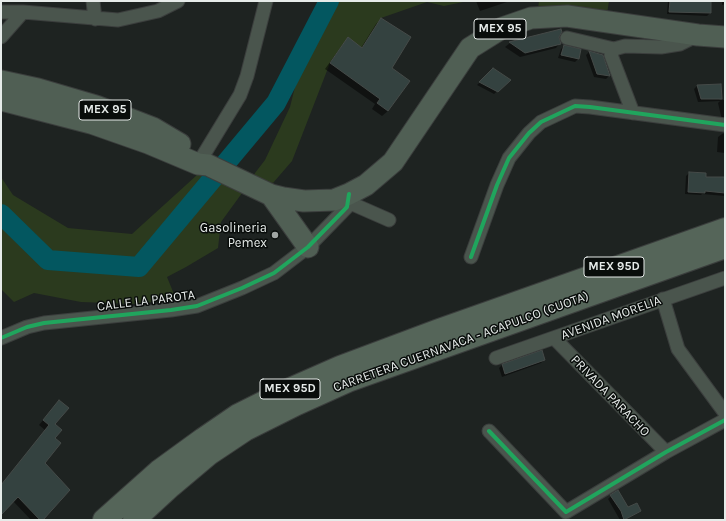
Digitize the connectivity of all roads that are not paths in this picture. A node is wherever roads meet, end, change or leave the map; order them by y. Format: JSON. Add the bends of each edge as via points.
{"nodes":[{"id":1,"x":93,"y":1,"type":"edge"},
{"id":2,"x":178,"y":1,"type":"edge"},
{"id":3,"x":266,"y":1,"type":"edge"},
{"id":4,"x":1,"y":12,"type":"edge"},
{"id":5,"x":23,"y":12,"type":"junction"},
{"id":6,"x":95,"y":18,"type":"junction"},
{"id":7,"x":698,"y":35,"type":"junction"},
{"id":8,"x":1,"y":37,"type":"edge"},
{"id":9,"x":725,"y":37,"type":"edge"},
{"id":10,"x":567,"y":38,"type":"dead end"},
{"id":11,"x":614,"y":49,"type":"junction"},
{"id":12,"x":1,"y":81,"type":"edge"},
{"id":13,"x":1,"y":100,"type":"edge"},
{"id":14,"x":633,"y":113,"type":"junction"},
{"id":15,"x":725,"y":125,"type":"edge"},
{"id":16,"x":206,"y":164,"type":"junction"},
{"id":17,"x":271,"y":195,"type":"junction"},
{"id":18,"x":349,"y":198,"type":"junction"},
{"id":19,"x":390,"y":220,"type":"dead end"},
{"id":20,"x":725,"y":229,"type":"edge"},
{"id":21,"x":308,"y":247,"type":"junction"},
{"id":22,"x":725,"y":247,"type":"edge"},
{"id":23,"x":471,"y":257,"type":"dead end"},
{"id":24,"x":724,"y":280,"type":"edge"},
{"id":25,"x":663,"y":299,"type":"junction"},
{"id":26,"x":1,"y":338,"type":"edge"},
{"id":27,"x":555,"y":339,"type":"junction"},
{"id":28,"x":496,"y":358,"type":"dead end"},
{"id":29,"x":725,"y":413,"type":"edge"},
{"id":30,"x":725,"y":420,"type":"edge"},
{"id":31,"x":489,"y":432,"type":"dead end"},
{"id":32,"x":666,"y":452,"type":"junction"},
{"id":33,"x":104,"y":520,"type":"edge"},
{"id":34,"x":134,"y":520,"type":"edge"}],
"edges":[{"from":1,"to":6,"type":"street"},
{"from":2,"to":6,"type":"street","via":[[158,11],[118,20]]},
{"from":3,"to":16,"type":"street","via":[[247,76]]},
{"from":4,"to":5,"type":"street"},
{"from":5,"to":6,"type":"street"},
{"from":5,"to":8,"type":"street"},
{"from":7,"to":9,"type":"main road","number":"MEX 95"},
{"from":7,"to":11,"type":"street","via":[[680,44],[661,47],[625,46]]},
{"from":7,"to":18,"type":"main road","number":"MEX 95","via":[[567,16],[531,18],[502,28],[470,48],[393,162]]},
{"from":10,"to":11,"type":"street"},
{"from":11,"to":14,"type":"street","via":[[611,55]]},
{"from":12,"to":16,"type":"main road","number":"MEX 95","via":[[96,106],[153,128]]},
{"from":13,"to":16,"type":"main road","number":"MEX 95","via":[[91,123]]},
{"from":14,"to":15,"type":"street"},
{"from":14,"to":23,"type":"street","via":[[575,106],[542,122],[529,133],[509,158],[496,185]]},
{"from":16,"to":17,"type":"main road","number":"MEX 95"},
{"from":17,"to":18,"type":"main road","number":"MEX 95","via":[[304,201]]},
{"from":17,"to":21,"type":"main road"},
{"from":18,"to":19,"type":"street"},
{"from":18,"to":21,"type":"street","name":"CALLE LA PAROTA","via":[[347,207]]},
{"from":20,"to":33,"type":"highway","name":"CARRETERA CUERNAVACA - ACAPULCO (CUOTA)","number":"MEX 95D","via":[[439,330],[290,388],[238,415],[204,439],[159,472]]},
{"from":21,"to":26,"type":"street","name":"CALLE LA PAROTA","via":[[274,273],[197,306],[44,323]]},
{"from":22,"to":34,"type":"highway","name":"CARRETERA CUERNAVACA - ACAPULCO (CUOTA)","number":"MEX 95D","via":[[348,381],[297,404],[245,430],[209,454]]},
{"from":24,"to":25,"type":"street","name":"AVENIDA MORELIA"},
{"from":25,"to":27,"type":"street","name":"AVENIDA MORELIA"},
{"from":25,"to":29,"type":"street","via":[[678,349]]},
{"from":27,"to":28,"type":"street","name":"AVENIDA MORELIA"},
{"from":27,"to":32,"type":"street","name":"PRIVADA PARACHO"},
{"from":30,"to":32,"type":"street"},
{"from":31,"to":32,"type":"street","via":[[566,512]]}]}
